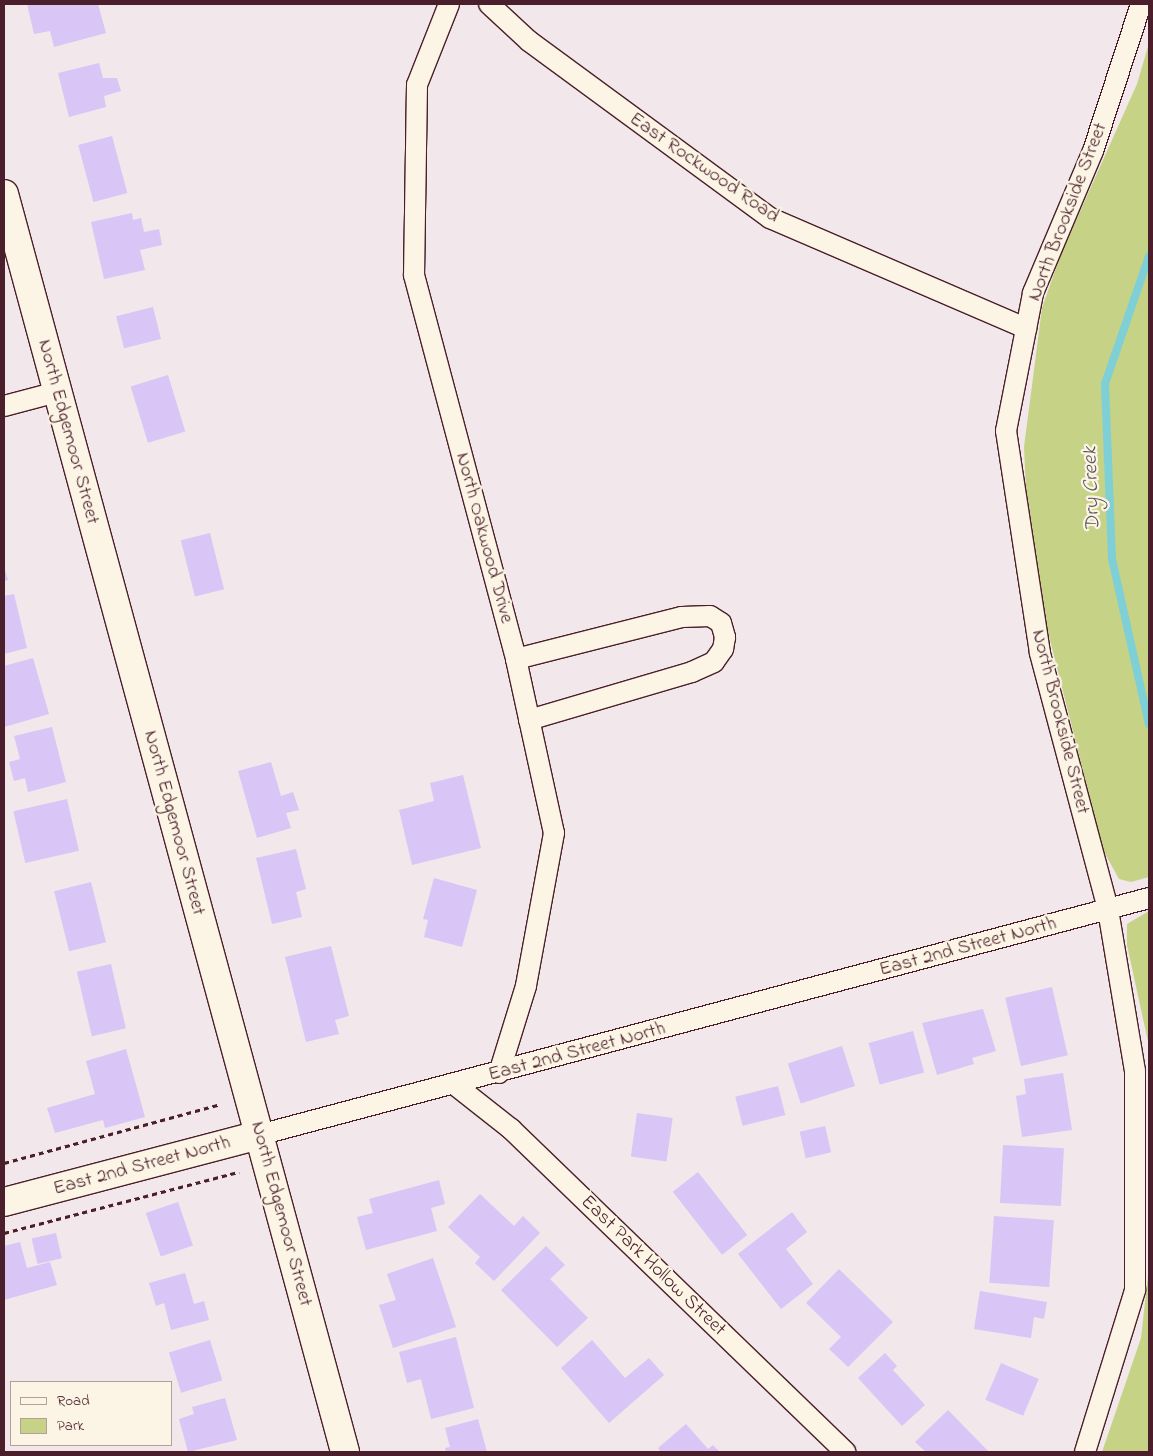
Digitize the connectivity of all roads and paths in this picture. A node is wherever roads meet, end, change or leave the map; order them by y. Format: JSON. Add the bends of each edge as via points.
{"nodes":[{"id":1,"x":449,"y":4,"type":"edge"},
{"id":2,"x":489,"y":4,"type":"edge"},
{"id":3,"x":1141,"y":4,"type":"edge"},
{"id":4,"x":4,"y":194,"type":"edge"},
{"id":5,"x":1026,"y":328,"type":"junction"},
{"id":6,"x":56,"y":392,"type":"junction"},
{"id":7,"x":4,"y":406,"type":"edge"},
{"id":8,"x":516,"y":659,"type":"junction"},
{"id":9,"x":529,"y":720,"type":"junction"},
{"id":10,"x":1141,"y":900,"type":"edge"},
{"id":11,"x":1108,"y":909,"type":"junction"},
{"id":12,"x":498,"y":1073,"type":"junction"},
{"id":13,"x":454,"y":1084,"type":"junction"},
{"id":14,"x":218,"y":1105,"type":"dead end"},
{"id":15,"x":259,"y":1135,"type":"junction"},
{"id":16,"x":4,"y":1163,"type":"edge"},
{"id":17,"x":239,"y":1172,"type":"dead end"},
{"id":18,"x":4,"y":1202,"type":"edge"},
{"id":19,"x":4,"y":1233,"type":"edge"},
{"id":20,"x":345,"y":1452,"type":"edge"},
{"id":21,"x":846,"y":1452,"type":"edge"},
{"id":22,"x":1085,"y":1452,"type":"edge"}],
"edges":[{"from":1,"to":8,"type":"street","name":"North Oakwood Drive","via":[[417,85],[414,275]]},
{"from":2,"to":5,"type":"street","name":"East Rockwood Road","via":[[529,41],[770,218]]},
{"from":3,"to":5,"type":"street","name":"North Brookside Street","via":[[1093,151],[1033,293]]},
{"from":4,"to":6,"type":"street","name":"North Edgemoor Street"},
{"from":5,"to":11,"type":"street","name":"North Brookside Street","via":[[1006,431],[1040,653]]},
{"from":6,"to":7,"type":"street"},
{"from":6,"to":15,"type":"street","name":"North Edgemoor Street"},
{"from":8,"to":9,"type":"street","name":"North Oakwood Drive"},
{"from":8,"to":9,"type":"street","via":[[682,617],[710,616],[721,623],[725,637],[723,649],[714,662],[692,672]]},
{"from":9,"to":12,"type":"street","name":"North Oakwood Drive","via":[[554,834],[526,986]]},
{"from":10,"to":11,"type":"street","name":"East 2nd Street North"},
{"from":11,"to":12,"type":"street","name":"East 2nd Street North"},
{"from":11,"to":22,"type":"street","name":"North Brookside Street","via":[[1136,1071],[1135,1290]]},
{"from":12,"to":13,"type":"street","name":"East 2nd Street North"},
{"from":13,"to":15,"type":"street","name":"East 2nd Street North"},
{"from":13,"to":21,"type":"street","name":"East Park Hollow Street","via":[[511,1129]]},
{"from":14,"to":16,"type":"path"},
{"from":15,"to":18,"type":"street","name":"East 2nd Street North"},
{"from":15,"to":20,"type":"street","name":"North Edgemoor Street"},
{"from":17,"to":19,"type":"path"}]}
